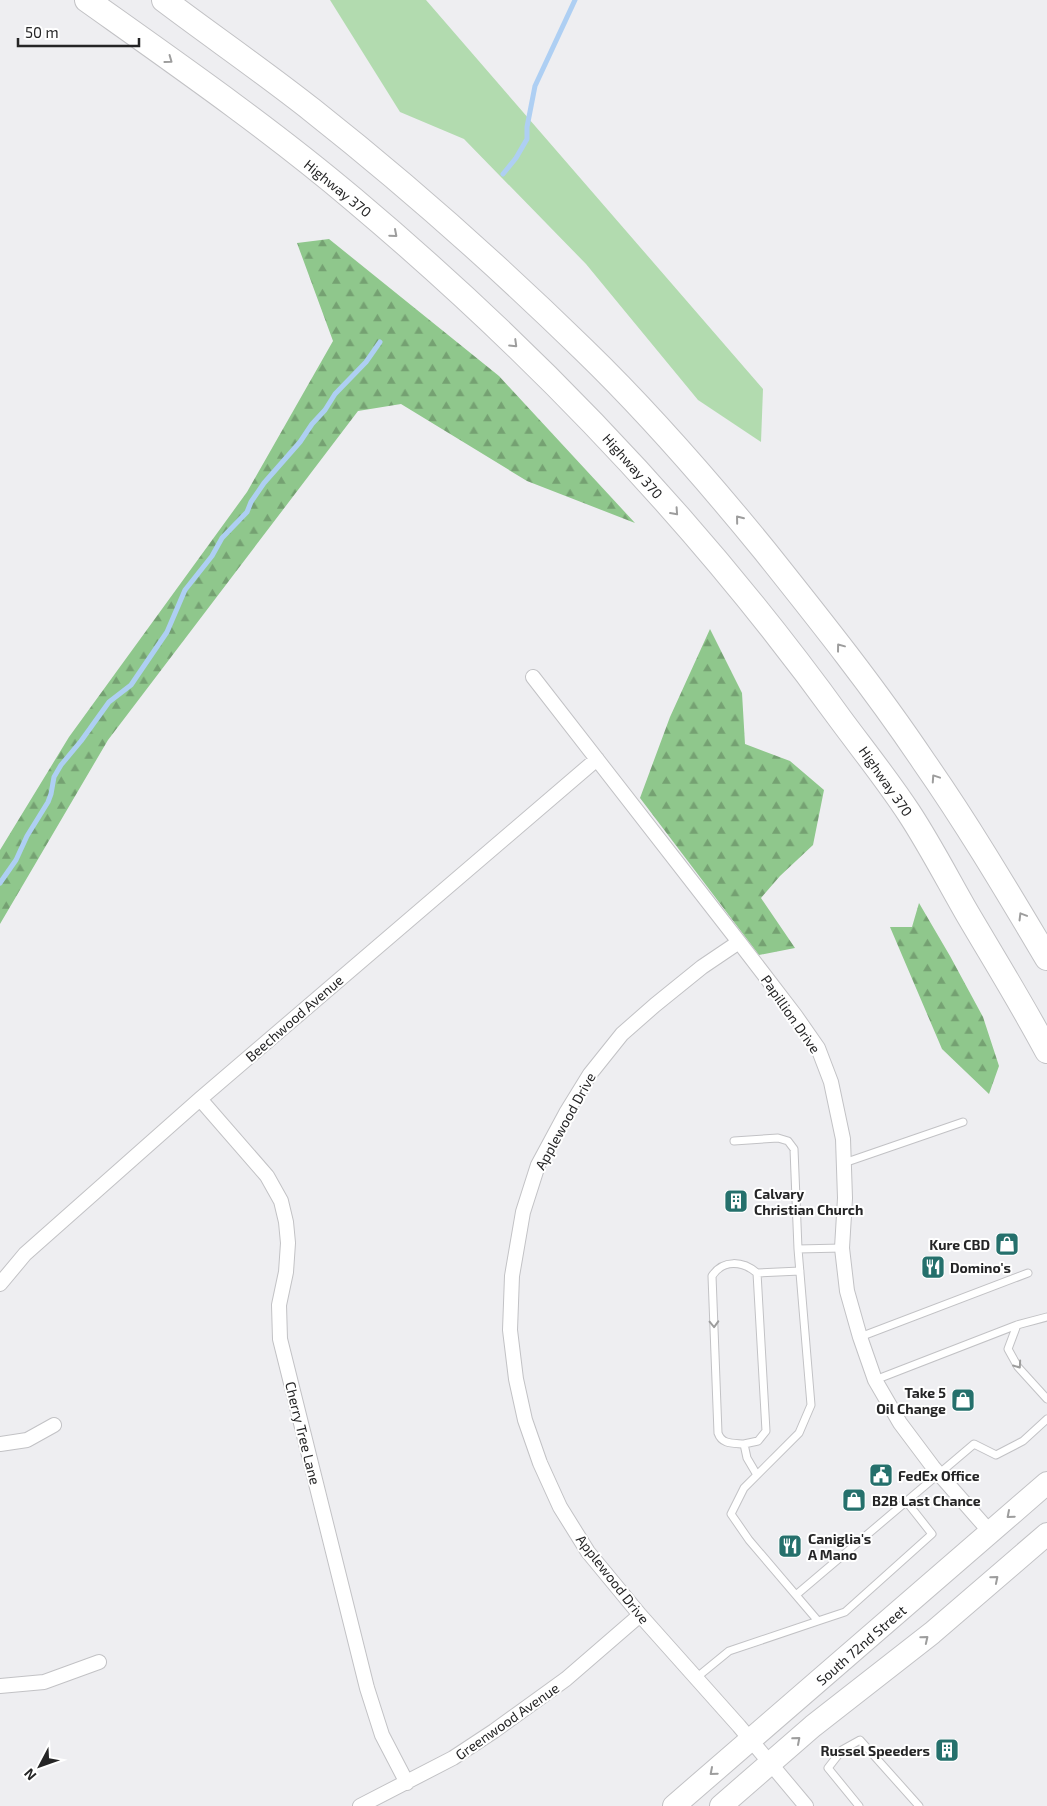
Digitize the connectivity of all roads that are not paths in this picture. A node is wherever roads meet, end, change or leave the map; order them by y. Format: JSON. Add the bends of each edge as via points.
{"nodes":[{"id":1,"x":87,"y":0,"type":"edge"},
{"id":2,"x":164,"y":0,"type":"edge"},
{"id":3,"x":533,"y":677,"type":"dead end"},
{"id":4,"x":597,"y":760,"type":"junction"},
{"id":5,"x":739,"y":942,"type":"junction"},
{"id":6,"x":1047,"y":958,"type":"edge"},
{"id":7,"x":1047,"y":1051,"type":"edge"},
{"id":8,"x":200,"y":1098,"type":"junction"},
{"id":9,"x":963,"y":1122,"type":"dead end"},
{"id":10,"x":734,"y":1141,"type":"dead end"},
{"id":11,"x":844,"y":1163,"type":"junction"},
{"id":12,"x":842,"y":1248,"type":"junction"},
{"id":13,"x":798,"y":1249,"type":"junction"},
{"id":14,"x":800,"y":1271,"type":"junction"},
{"id":15,"x":757,"y":1273,"type":"junction"},
{"id":16,"x":1028,"y":1273,"type":"dead end"},
{"id":17,"x":0,"y":1284,"type":"edge"},
{"id":18,"x":1047,"y":1317,"type":"edge"},
{"id":19,"x":1017,"y":1325,"type":"junction"},
{"id":20,"x":860,"y":1337,"type":"junction"},
{"id":21,"x":875,"y":1380,"type":"junction"},
{"id":22,"x":1047,"y":1399,"type":"edge"},
{"id":23,"x":1047,"y":1419,"type":"edge"},
{"id":24,"x":54,"y":1425,"type":"dead end"},
{"id":25,"x":0,"y":1444,"type":"edge"},
{"id":26,"x":744,"y":1444,"type":"junction"},
{"id":27,"x":938,"y":1474,"type":"junction"},
{"id":28,"x":757,"y":1475,"type":"junction"},
{"id":29,"x":1047,"y":1482,"type":"edge"},
{"id":30,"x":906,"y":1501,"type":"junction"},
{"id":31,"x":990,"y":1532,"type":"junction"},
{"id":32,"x":1047,"y":1534,"type":"edge"},
{"id":33,"x":796,"y":1595,"type":"junction"},
{"id":34,"x":640,"y":1615,"type":"junction"},
{"id":35,"x":818,"y":1621,"type":"junction"},
{"id":36,"x":99,"y":1662,"type":"dead end"},
{"id":37,"x":696,"y":1678,"type":"junction"},
{"id":38,"x":0,"y":1686,"type":"edge"},
{"id":39,"x":750,"y":1740,"type":"junction"},
{"id":40,"x":770,"y":1764,"type":"junction"},
{"id":41,"x":407,"y":1782,"type":"junction"},
{"id":42,"x":360,"y":1806,"type":"edge"},
{"id":43,"x":674,"y":1806,"type":"edge"},
{"id":44,"x":721,"y":1806,"type":"edge"},
{"id":45,"x":806,"y":1806,"type":"edge"},
{"id":46,"x":859,"y":1806,"type":"edge"},
{"id":47,"x":919,"y":1806,"type":"edge"}],
"edges":[{"from":1,"to":7,"type":"highway","name":"Highway 370","one_way":true,"via":[[286,145],[415,252],[565,394],[623,454],[776,633],[909,813]]},
{"from":6,"to":2,"type":"highway","one_way":true,"via":[[968,828],[871,687],[806,602],[669,438],[586,352],[468,241],[310,108]]},
{"from":3,"to":4,"type":"street","name":"Papillion Drive"},
{"from":4,"to":5,"type":"street","name":"Papillion Drive"},
{"from":4,"to":8,"type":"street","name":"Beechwood Avenue"},
{"from":5,"to":11,"type":"street","name":"Papillion Drive","via":[[818,1048],[831,1082],[843,1138]]},
{"from":5,"to":34,"type":"street","name":"Applewood Drive","via":[[702,967],[622,1034],[590,1074],[538,1165],[523,1212],[512,1276],[510,1330],[516,1379],[525,1420],[540,1463],[560,1507],[588,1552]]},
{"from":8,"to":17,"type":"street","name":"Beechwood Avenue","via":[[25,1254]]},
{"from":8,"to":41,"type":"street","name":"Cherry Tree Lane","via":[[267,1176],[281,1201],[288,1243],[279,1305],[280,1339],[367,1688],[382,1735]]},
{"from":9,"to":11,"type":"lane"},
{"from":10,"to":13,"type":"lane","via":[[778,1138],[788,1141],[794,1149]]},
{"from":11,"to":12,"type":"street","name":"Papillion Drive"},
{"from":12,"to":13,"type":"lane"},
{"from":12,"to":20,"type":"street","name":"Papillion Drive","via":[[847,1291]]},
{"from":13,"to":14,"type":"lane"},
{"from":14,"to":15,"type":"lane"},
{"from":14,"to":28,"type":"lane","via":[[811,1405],[799,1433]]},
{"from":15,"to":26,"type":"lane","via":[[766,1431],[758,1441]]},
{"from":15,"to":26,"type":"lane","one_way":true,"via":[[750,1266],[726,1264],[717,1268],[712,1276],[718,1433],[726,1442]]},
{"from":16,"to":20,"type":"lane"},
{"from":18,"to":19,"type":"lane"},
{"from":19,"to":21,"type":"lane"},
{"from":19,"to":22,"type":"lane","one_way":true,"via":[[1008,1349],[1018,1367]]},
{"from":20,"to":21,"type":"street","name":"Papillion Drive"},
{"from":21,"to":27,"type":"street","name":"Papillion Drive","via":[[900,1423]]},
{"from":23,"to":27,"type":"lane","via":[[1023,1441],[996,1455],[974,1444]]},
{"from":24,"to":25,"type":"street","via":[[28,1440]]},
{"from":26,"to":28,"type":"lane","via":[[747,1458]]},
{"from":27,"to":30,"type":"lane"},
{"from":27,"to":31,"type":"street","name":"Papillion Drive"},
{"from":28,"to":33,"type":"lane","via":[[744,1488],[731,1514]]},
{"from":29,"to":31,"type":"main road","name":"South 72nd Street","one_way":true},
{"from":30,"to":33,"type":"lane"},
{"from":30,"to":35,"type":"lane","via":[[932,1534],[845,1612]]},
{"from":31,"to":39,"type":"main road","name":"South 72nd Street"},
{"from":40,"to":32,"type":"main road","one_way":true,"via":[[820,1720],[932,1633]]},
{"from":33,"to":35,"type":"lane"},
{"from":34,"to":37,"type":"street","name":"Applewood Drive"},
{"from":34,"to":41,"type":"street","name":"Greenwood Avenue","via":[[550,1691],[453,1758]]},
{"from":35,"to":37,"type":"lane","via":[[729,1651]]},
{"from":36,"to":38,"type":"street","via":[[44,1682]]},
{"from":37,"to":39,"type":"street","name":"Applewood Drive"},
{"from":39,"to":40,"type":"street","name":"Applewood Drive"},
{"from":39,"to":43,"type":"main road","name":"South 72nd Street","one_way":true},
{"from":40,"to":44,"type":"main road"},
{"from":40,"to":45,"type":"street","name":"Applewood Drive"},
{"from":41,"to":42,"type":"street","name":"Greenwood Avenue"},
{"from":46,"to":47,"type":"lane","via":[[828,1768],[842,1750],[860,1740]]}]}
